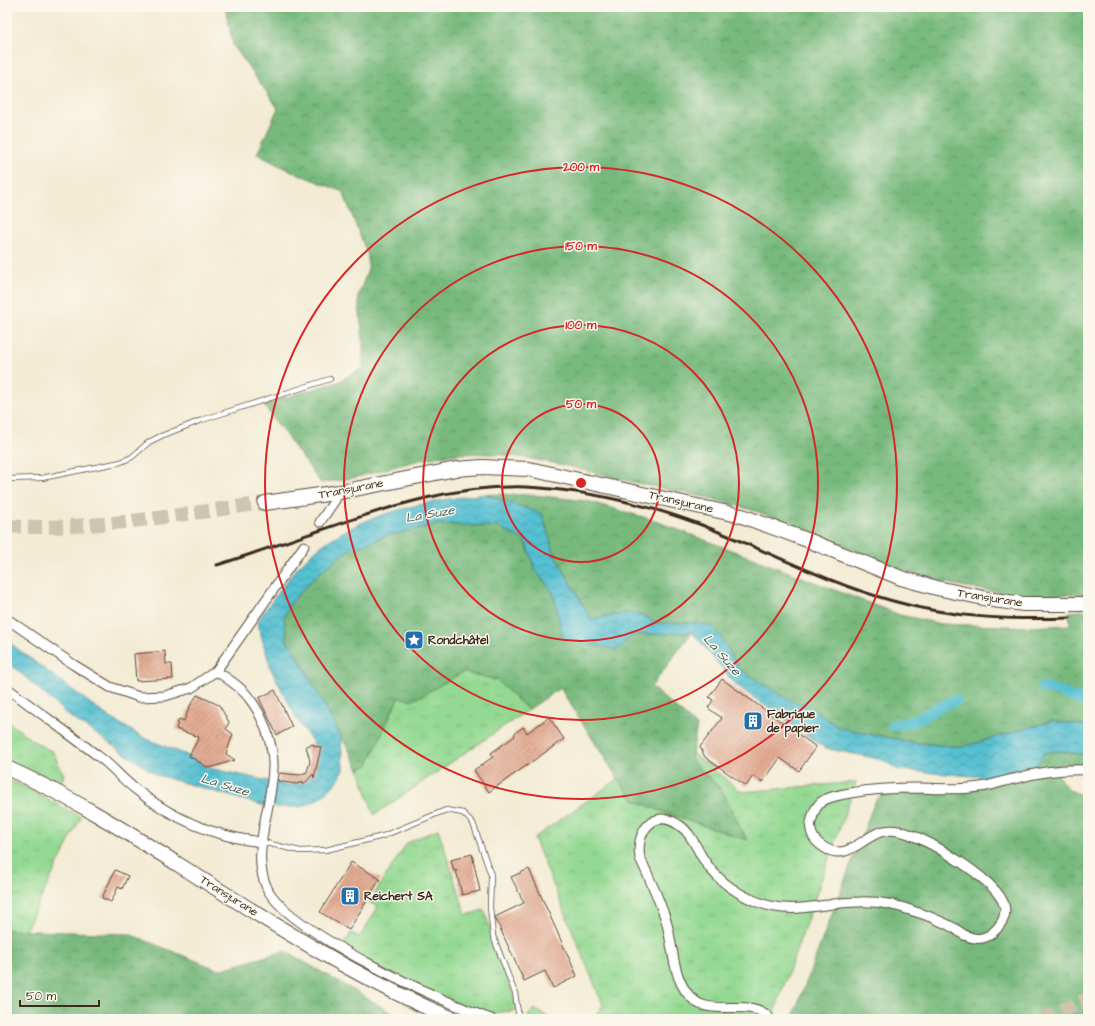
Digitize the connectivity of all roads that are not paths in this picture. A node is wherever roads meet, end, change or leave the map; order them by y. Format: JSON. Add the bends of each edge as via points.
{"nodes":[{"id":1,"x":330,"y":379,"type":"dead end"},
{"id":2,"x":7,"y":479,"type":"edge"},
{"id":3,"x":336,"y":500,"type":"dead end"},
{"id":4,"x":265,"y":503,"type":"tunnel mouth"},
{"id":5,"x":320,"y":522,"type":"dead end"},
{"id":6,"x":304,"y":546,"type":"dead end"},
{"id":7,"x":1088,"y":604,"type":"edge"},
{"id":8,"x":7,"y":619,"type":"edge"},
{"id":9,"x":216,"y":671,"type":"junction"},
{"id":10,"x":7,"y":688,"type":"edge"},
{"id":11,"x":7,"y":768,"type":"edge"},
{"id":12,"x":1088,"y":770,"type":"edge"},
{"id":13,"x":262,"y":842,"type":"junction"},
{"id":14,"x":453,"y":1019,"type":"edge"},
{"id":15,"x":491,"y":1019,"type":"edge"},
{"id":16,"x":519,"y":1019,"type":"edge"},
{"id":17,"x":770,"y":1019,"type":"edge"}],
"edges":[{"from":1,"to":2,"type":"lane","via":[[202,420],[161,436],[121,462],[42,478]]},
{"from":3,"to":5,"type":"street"},
{"from":4,"to":7,"type":"main road","name":"Transjurane","via":[[340,492],[456,469],[529,469],[742,516],[901,578],[936,588],[1024,604]]},
{"from":6,"to":9,"type":"street"},
{"from":8,"to":9,"type":"street","via":[[100,682],[129,695],[166,696],[191,688]]},
{"from":9,"to":13,"type":"street","via":[[250,698],[271,749],[272,781]]},
{"from":10,"to":13,"type":"street","via":[[100,757],[134,788],[164,810],[190,823],[238,840]]},
{"from":11,"to":14,"type":"main road","name":"Transjurane","via":[[110,822],[347,967],[397,994]]},
{"from":12,"to":17,"type":"street","via":[[1050,771],[980,787],[869,790],[834,796],[822,802],[814,812],[810,824],[812,835],[828,850],[849,851],[875,834],[898,831],[936,847],[980,877],[1003,901],[1005,914],[1001,924],[981,939],[968,937],[936,920],[897,906],[862,901],[798,910],[756,902],[717,876],[704,860],[688,832],[678,824],[667,819],[656,820],[647,826],[640,836],[640,858],[665,918],[679,979],[686,994],[696,1003],[706,1006],[752,1008]]},
{"from":13,"to":15,"type":"street","via":[[261,869],[267,888],[289,913],[366,962],[445,1001]]},
{"from":13,"to":16,"type":"lane","via":[[300,851],[326,850],[383,836],[446,810],[463,812],[473,823],[491,875],[490,907],[493,936],[515,994]]}]}
